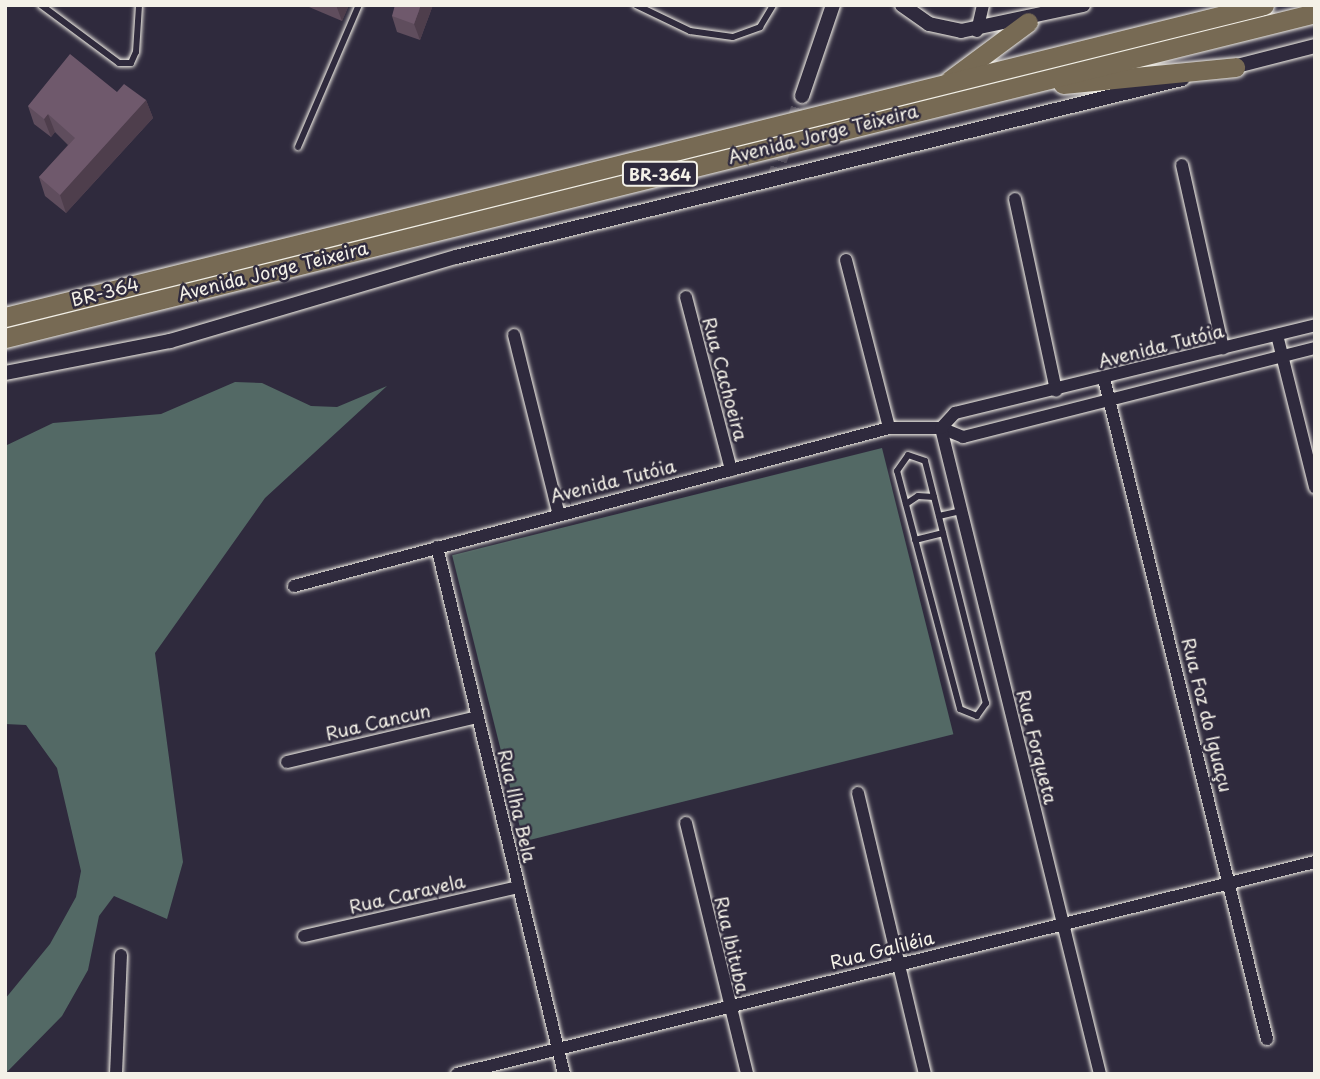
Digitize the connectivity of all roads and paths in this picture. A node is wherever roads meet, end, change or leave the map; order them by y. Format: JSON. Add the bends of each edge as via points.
{"nodes":[{"id":1,"x":41,"y":5,"type":"edge"},
{"id":2,"x":139,"y":5,"type":"edge"},
{"id":3,"x":359,"y":5,"type":"edge"},
{"id":4,"x":636,"y":5,"type":"edge"},
{"id":5,"x":773,"y":5,"type":"edge"},
{"id":6,"x":833,"y":5,"type":"edge"},
{"id":7,"x":902,"y":5,"type":"edge"},
{"id":8,"x":984,"y":5,"type":"edge"},
{"id":9,"x":1083,"y":5,"type":"edge"},
{"id":10,"x":1264,"y":5,"type":"edge"},
{"id":11,"x":1315,"y":13,"type":"edge"},
{"id":12,"x":1028,"y":22,"type":"junction"},
{"id":13,"x":977,"y":31,"type":"junction"},
{"id":14,"x":1315,"y":46,"type":"edge"},
{"id":15,"x":1235,"y":66,"type":"junction"},
{"id":16,"x":944,"y":85,"type":"junction"},
{"id":17,"x":996,"y":91,"type":"junction"},
{"id":18,"x":802,"y":96,"type":"tunnel mouth"},
{"id":19,"x":298,"y":147,"type":"dead end"},
{"id":20,"x":1182,"y":165,"type":"dead end"},
{"id":21,"x":1015,"y":199,"type":"dead end"},
{"id":22,"x":846,"y":260,"type":"dead end"},
{"id":23,"x":686,"y":297,"type":"dead end"},
{"id":24,"x":5,"y":317,"type":"edge"},
{"id":25,"x":1315,"y":325,"type":"edge"},
{"id":26,"x":514,"y":335,"type":"dead end"},
{"id":27,"x":1277,"y":335,"type":"junction"},
{"id":28,"x":5,"y":338,"type":"edge"},
{"id":29,"x":1223,"y":348,"type":"junction"},
{"id":30,"x":1315,"y":348,"type":"edge"},
{"id":31,"x":1282,"y":357,"type":"junction"},
{"id":32,"x":5,"y":373,"type":"edge"},
{"id":33,"x":1104,"y":379,"type":"junction"},
{"id":34,"x":1056,"y":391,"type":"junction"},
{"id":35,"x":1110,"y":401,"type":"junction"},
{"id":36,"x":889,"y":428,"type":"junction"},
{"id":37,"x":941,"y":428,"type":"junction"},
{"id":38,"x":731,"y":470,"type":"junction"},
{"id":39,"x":1315,"y":487,"type":"edge"},
{"id":40,"x":934,"y":497,"type":"junction"},
{"id":41,"x":906,"y":504,"type":"junction"},
{"id":42,"x":960,"y":511,"type":"junction"},
{"id":43,"x":558,"y":512,"type":"junction"},
{"id":44,"x":939,"y":516,"type":"junction"},
{"id":45,"x":943,"y":534,"type":"junction"},
{"id":46,"x":915,"y":540,"type":"junction"},
{"id":47,"x":437,"y":547,"type":"junction"},
{"id":48,"x":294,"y":586,"type":"dead end"},
{"id":49,"x":477,"y":718,"type":"junction"},
{"id":50,"x":287,"y":762,"type":"dead end"},
{"id":51,"x":858,"y":793,"type":"dead end"},
{"id":52,"x":686,"y":823,"type":"dead end"},
{"id":53,"x":1315,"y":862,"type":"edge"},
{"id":54,"x":1231,"y":879,"type":"junction"},
{"id":55,"x":518,"y":887,"type":"junction"},
{"id":56,"x":1062,"y":923,"type":"junction"},
{"id":57,"x":304,"y":936,"type":"dead end"},
{"id":58,"x":121,"y":955,"type":"dead end"},
{"id":59,"x":900,"y":963,"type":"junction"},
{"id":60,"x":729,"y":1007,"type":"junction"},
{"id":61,"x":1267,"y":1039,"type":"dead end"},
{"id":62,"x":557,"y":1047,"type":"junction"},
{"id":63,"x":116,"y":1074,"type":"edge"},
{"id":64,"x":457,"y":1074,"type":"edge"},
{"id":65,"x":564,"y":1074,"type":"edge"},
{"id":66,"x":747,"y":1074,"type":"edge"},
{"id":67,"x":925,"y":1074,"type":"edge"},
{"id":68,"x":1100,"y":1074,"type":"edge"}],
"edges":[{"from":1,"to":2,"type":"lane","via":[[119,63],[131,63]]},
{"from":3,"to":19,"type":"lane"},
{"from":4,"to":5,"type":"lane","via":[[690,31],[733,37],[760,27]]},
{"from":6,"to":18,"type":"street"},
{"from":7,"to":13,"type":"street","via":[[929,24]]},
{"from":8,"to":13,"type":"street"},
{"from":9,"to":12,"type":"street"},
{"from":10,"to":16,"type":"highway","name":"BR-364","number":"BR-364"},
{"from":11,"to":17,"type":"highway","name":"Avenida Jorge Teixeira","number":"BR-364"},
{"from":12,"to":13,"type":"street"},
{"from":12,"to":16,"type":"highway"},
{"from":14,"to":15,"type":"street"},
{"from":15,"to":17,"type":"highway"},
{"from":15,"to":32,"type":"street","via":[[456,257],[170,341]]},
{"from":16,"to":24,"type":"highway","name":"BR-364","number":"BR-364"},
{"from":17,"to":28,"type":"highway","name":"Avenida Jorge Teixeira","number":"BR-364"},
{"from":20,"to":29,"type":"street"},
{"from":21,"to":34,"type":"street"},
{"from":22,"to":36,"type":"street"},
{"from":23,"to":38,"type":"street","name":"Rua Cachoeira"},
{"from":25,"to":27,"type":"street","name":"Avenida Tutóia"},
{"from":26,"to":43,"type":"street"},
{"from":27,"to":29,"type":"street","name":"Avenida Tutóia"},
{"from":27,"to":31,"type":"street"},
{"from":29,"to":33,"type":"street","name":"Avenida Tutóia"},
{"from":30,"to":31,"type":"street","name":"Avenida Tutóia"},
{"from":31,"to":35,"type":"street","name":"Avenida Tutóia"},
{"from":31,"to":39,"type":"street"},
{"from":33,"to":34,"type":"street","name":"Avenida Tutóia"},
{"from":33,"to":35,"type":"street","name":"Rua Foz do Iguaçu"},
{"from":34,"to":37,"type":"street","name":"Avenida Tutóia","via":[[955,413]]},
{"from":35,"to":37,"type":"street","name":"Avenida Tutóia","via":[[963,437]]},
{"from":35,"to":54,"type":"street","name":"Rua Foz do Iguaçu"},
{"from":36,"to":37,"type":"street","name":"Avenida Tutóia"},
{"from":36,"to":38,"type":"street","name":"Avenida Tutóia"},
{"from":37,"to":42,"type":"street","name":"Rua Forqueta"},
{"from":38,"to":43,"type":"street","name":"Avenida Tutóia"},
{"from":40,"to":41,"type":"lane","via":[[918,496]]},
{"from":40,"to":41,"type":"lane","via":[[925,461],[908,455],[897,467]]},
{"from":40,"to":44,"type":"lane"},
{"from":41,"to":46,"type":"lane"},
{"from":42,"to":44,"type":"lane"},
{"from":42,"to":56,"type":"street","name":"Rua Forqueta"},
{"from":43,"to":47,"type":"street","name":"Avenida Tutóia"},
{"from":44,"to":45,"type":"lane"},
{"from":45,"to":46,"type":"lane"},
{"from":45,"to":46,"type":"lane","via":[[986,703],[977,716],[960,709]]},
{"from":47,"to":48,"type":"street","name":"Avenida Tutóia"},
{"from":47,"to":49,"type":"street","name":"Rua Ilha Bela"},
{"from":49,"to":50,"type":"street","name":"Rua Cancun"},
{"from":49,"to":55,"type":"street","name":"Rua Ilha Bela"},
{"from":51,"to":59,"type":"street"},
{"from":52,"to":60,"type":"street","name":"Rua Ibituba"},
{"from":53,"to":54,"type":"street","name":"Rua Galiléia"},
{"from":54,"to":56,"type":"street","name":"Rua Galiléia"},
{"from":54,"to":61,"type":"street","name":"Rua Foz do Iguaçu"},
{"from":55,"to":57,"type":"street","name":"Rua Caravela"},
{"from":55,"to":62,"type":"street","name":"Rua Ilha Bela"},
{"from":56,"to":59,"type":"street","name":"Rua Galiléia"},
{"from":56,"to":68,"type":"street","name":"Rua Forqueta"},
{"from":58,"to":63,"type":"street"},
{"from":59,"to":60,"type":"street","name":"Rua Galiléia"},
{"from":59,"to":67,"type":"street"},
{"from":60,"to":62,"type":"street","name":"Rua Galiléia"},
{"from":60,"to":66,"type":"street","name":"Rua Ibituba"},
{"from":62,"to":64,"type":"street","name":"Rua Galiléia"},
{"from":62,"to":65,"type":"street","name":"Rua Ilha Bela"}]}
